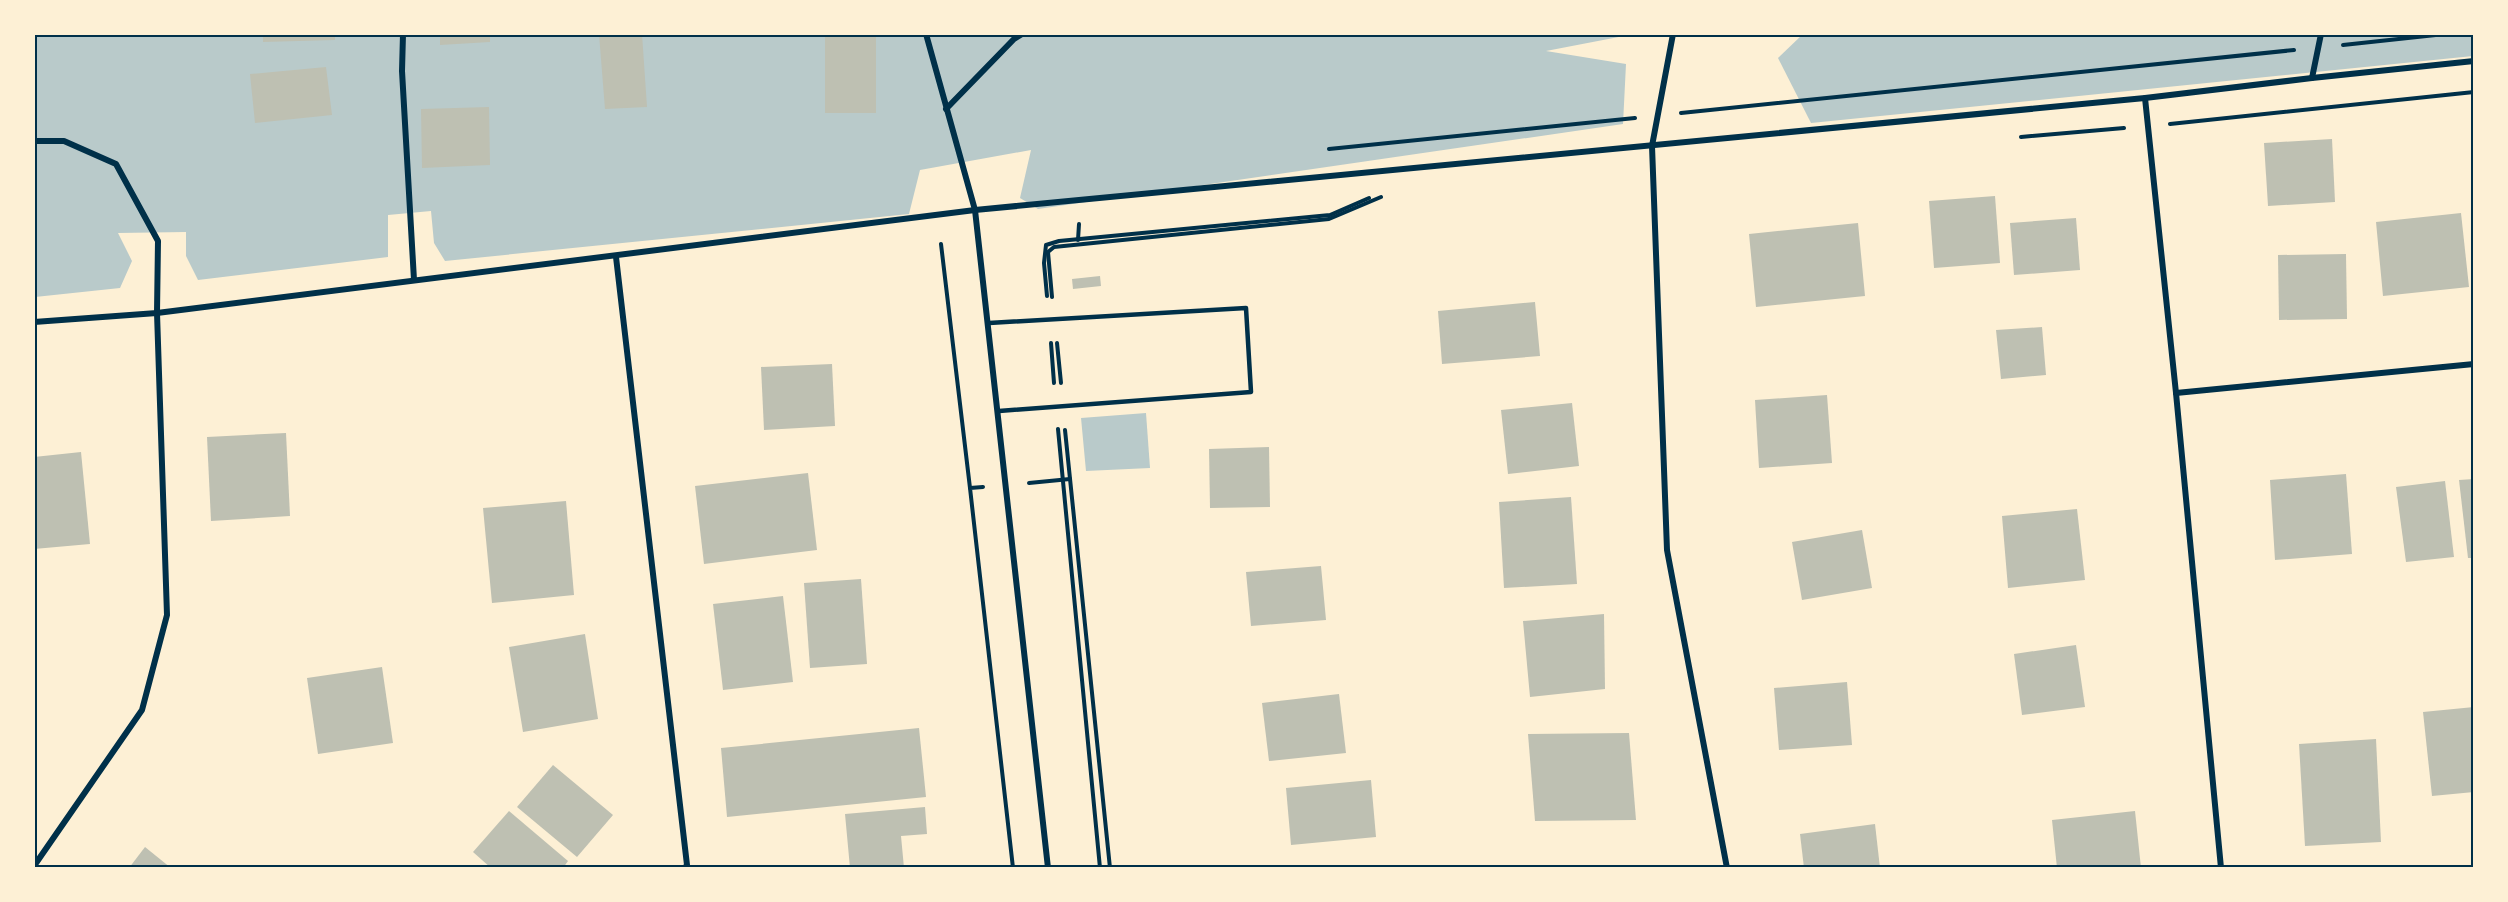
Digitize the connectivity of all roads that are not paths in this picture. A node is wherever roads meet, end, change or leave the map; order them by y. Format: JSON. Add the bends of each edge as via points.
{"nodes":[{"id":1,"x":403,"y":34,"type":"edge"},
{"id":2,"x":926,"y":34,"type":"edge"},
{"id":3,"x":1022,"y":34,"type":"edge"},
{"id":4,"x":1673,"y":34,"type":"edge"},
{"id":5,"x":2321,"y":34,"type":"edge"},
{"id":6,"x":2474,"y":61,"type":"edge"},
{"id":7,"x":2312,"y":78,"type":"junction"},
{"id":8,"x":2145,"y":98,"type":"junction"},
{"id":9,"x":946,"y":109,"type":"junction"},
{"id":10,"x":34,"y":141,"type":"edge"},
{"id":11,"x":1652,"y":146,"type":"junction"},
{"id":12,"x":975,"y":210,"type":"junction"},
{"id":13,"x":616,"y":257,"type":"junction"},
{"id":14,"x":414,"y":280,"type":"junction"},
{"id":15,"x":157,"y":313,"type":"junction"},
{"id":16,"x":34,"y":322,"type":"edge"},
{"id":17,"x":989,"y":323,"type":"junction"},
{"id":18,"x":2474,"y":364,"type":"edge"},
{"id":19,"x":2176,"y":393,"type":"junction"},
{"id":20,"x":999,"y":411,"type":"junction"},
{"id":21,"x":34,"y":866,"type":"edge"},
{"id":22,"x":687,"y":867,"type":"edge"},
{"id":23,"x":1048,"y":867,"type":"edge"},
{"id":24,"x":1727,"y":867,"type":"edge"},
{"id":25,"x":2221,"y":867,"type":"edge"}],
"edges":[{"from":1,"to":14,"type":"street"},
{"from":2,"to":9,"type":"street"},
{"from":3,"to":9,"type":"street"},
{"from":4,"to":11,"type":"street"},
{"from":5,"to":7,"type":"street"},
{"from":6,"to":7,"type":"street"},
{"from":7,"to":8,"type":"street"},
{"from":8,"to":11,"type":"street"},
{"from":8,"to":19,"type":"street"},
{"from":9,"to":12,"type":"street"},
{"from":10,"to":15,"type":"street","via":[[64,141],[116,164],[158,241]]},
{"from":11,"to":12,"type":"street"},
{"from":11,"to":24,"type":"street","via":[[1667,550]]},
{"from":12,"to":13,"type":"street"},
{"from":12,"to":17,"type":"street"},
{"from":13,"to":14,"type":"street"},
{"from":13,"to":22,"type":"street"},
{"from":14,"to":15,"type":"street"},
{"from":15,"to":16,"type":"street"},
{"from":15,"to":21,"type":"street","via":[[167,615],[142,710]]},
{"from":17,"to":20,"type":"street"},
{"from":17,"to":20,"type":"lane","via":[[1246,308],[1251,392]]},
{"from":18,"to":19,"type":"street"},
{"from":19,"to":25,"type":"street"},
{"from":20,"to":23,"type":"street"}]}
